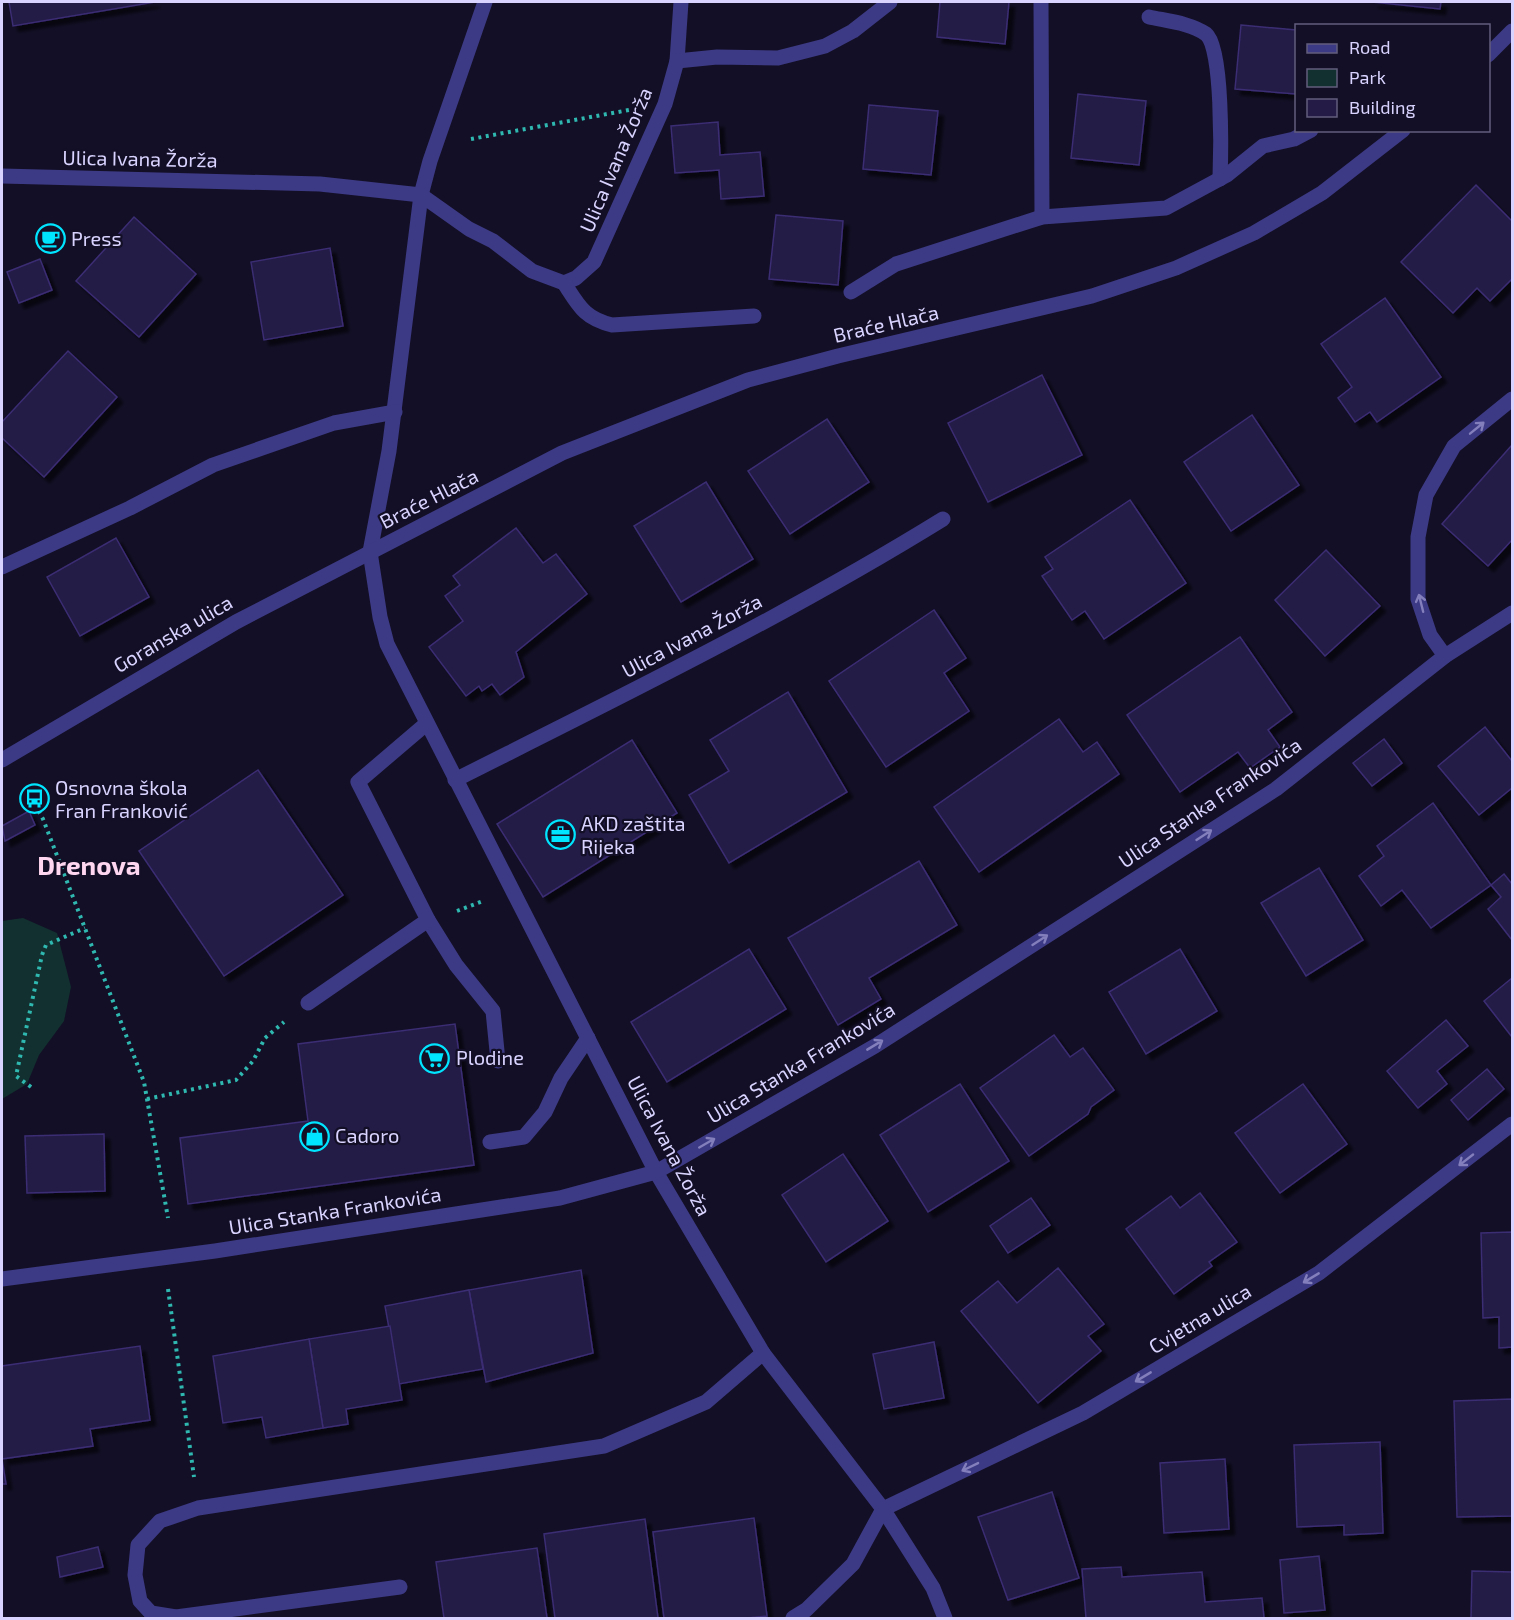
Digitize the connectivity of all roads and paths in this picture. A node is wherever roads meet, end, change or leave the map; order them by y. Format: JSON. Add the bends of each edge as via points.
{"nodes":[{"id":1,"x":485,"y":2,"type":"edge"},
{"id":2,"x":681,"y":2,"type":"edge"},
{"id":3,"x":890,"y":2,"type":"edge"},
{"id":4,"x":1041,"y":2,"type":"edge"},
{"id":5,"x":1149,"y":17,"type":"dead end"},
{"id":6,"x":1512,"y":31,"type":"edge"},
{"id":7,"x":1490,"y":53,"type":"edge"},
{"id":8,"x":677,"y":62,"type":"junction"},
{"id":9,"x":665,"y":104,"type":"junction"},
{"id":10,"x":1307,"y":132,"type":"edge"},
{"id":11,"x":1400,"y":132,"type":"edge"},
{"id":12,"x":464,"y":141,"type":"dead end"},
{"id":13,"x":2,"y":176,"type":"edge"},
{"id":14,"x":1220,"y":179,"type":"junction"},
{"id":15,"x":421,"y":195,"type":"junction"},
{"id":16,"x":1042,"y":217,"type":"junction"},
{"id":17,"x":564,"y":283,"type":"junction"},
{"id":18,"x":851,"y":292,"type":"dead end"},
{"id":19,"x":754,"y":316,"type":"dead end"},
{"id":20,"x":1512,"y":399,"type":"edge"},
{"id":21,"x":394,"y":412,"type":"junction"},
{"id":22,"x":943,"y":519,"type":"dead end"},
{"id":23,"x":370,"y":552,"type":"junction"},
{"id":24,"x":2,"y":567,"type":"edge"},
{"id":25,"x":1512,"y":613,"type":"edge"},
{"id":26,"x":1444,"y":656,"type":"junction"},
{"id":27,"x":426,"y":724,"type":"junction"},
{"id":28,"x":2,"y":760,"type":"edge"},
{"id":29,"x":455,"y":780,"type":"junction"},
{"id":30,"x":31,"y":798,"type":"dead end"},
{"id":31,"x":489,"y":898,"type":"dead end"},
{"id":32,"x":449,"y":914,"type":"dead end"},
{"id":33,"x":428,"y":920,"type":"junction"},
{"id":34,"x":85,"y":928,"type":"junction"},
{"id":35,"x":308,"y":1003,"type":"joint"},
{"id":36,"x":588,"y":1038,"type":"junction"},
{"id":37,"x":498,"y":1061,"type":"dead end"},
{"id":38,"x":31,"y":1087,"type":"dead end"},
{"id":39,"x":147,"y":1099,"type":"junction"},
{"id":40,"x":1512,"y":1124,"type":"edge"},
{"id":41,"x":490,"y":1142,"type":"dead end"},
{"id":42,"x":656,"y":1172,"type":"junction"},
{"id":43,"x":168,"y":1218,"type":"dead end"},
{"id":44,"x":2,"y":1279,"type":"edge"},
{"id":45,"x":167,"y":1283,"type":"dead end"},
{"id":46,"x":763,"y":1353,"type":"junction"},
{"id":47,"x":198,"y":1508,"type":"junction"},
{"id":48,"x":883,"y":1509,"type":"junction"},
{"id":49,"x":400,"y":1587,"type":"dead end"},
{"id":50,"x":793,"y":1618,"type":"edge"},
{"id":51,"x":945,"y":1618,"type":"edge"}],
"edges":[{"from":1,"to":15,"type":"street","name":"Ulica Ivana Žorža"},
{"from":2,"to":8,"type":"street","name":"Ulica Ivana Žorža"},
{"from":3,"to":8,"type":"street","via":[[853,32],[816,48],[778,58],[717,57]]},
{"from":4,"to":16,"type":"street"},
{"from":5,"to":14,"type":"street","via":[[1192,27],[1208,36],[1216,55]]},
{"from":6,"to":7,"type":"street"},
{"from":8,"to":9,"type":"street","name":"Ulica Ivana Žorža"},
{"from":9,"to":12,"type":"path"},
{"from":9,"to":17,"type":"street","name":"Ulica Ivana Žorža","via":[[594,262]]},
{"from":10,"to":14,"type":"street","via":[[1263,146]]},
{"from":11,"to":23,"type":"street","name":"Braće Hlača","via":[[1322,193],[1254,233],[1176,268],[1092,296],[748,381],[562,453]]},
{"from":13,"to":15,"type":"street","name":"Ulica Ivana Žorža","via":[[320,184]]},
{"from":14,"to":16,"type":"street","via":[[1166,208]]},
{"from":15,"to":17,"type":"street","name":"Ulica Ivana Žorža","via":[[532,271]]},
{"from":15,"to":21,"type":"street","name":"Ulica Ivana Žorža"},
{"from":16,"to":18,"type":"street","via":[[896,264]]},
{"from":17,"to":19,"type":"street","via":[[581,310],[594,321],[612,326]]},
{"from":26,"to":20,"type":"street","one_way":true,"via":[[1430,635],[1418,599],[1418,537],[1426,495],[1454,446]]},
{"from":21,"to":23,"type":"street","name":"Ulica Ivana Žorža"},
{"from":21,"to":24,"type":"street","via":[[334,423],[213,465]]},
{"from":22,"to":29,"type":"street","name":"Ulica Ivana Žorža","via":[[856,573]]},
{"from":23,"to":27,"type":"street","name":"Ulica Ivana Žorža","via":[[387,644]]},
{"from":23,"to":28,"type":"street","name":"Goranska ulica","via":[[186,650]]},
{"from":25,"to":26,"type":"street","name":"Ulica Stanka Frankovića"},
{"from":42,"to":26,"type":"street","name":"Ulica Stanka Frankovića","one_way":true,"via":[[875,1046],[1276,789]]},
{"from":27,"to":29,"type":"street","name":"Ulica Ivana Žorža"},
{"from":27,"to":33,"type":"street","via":[[358,782]]},
{"from":29,"to":36,"type":"street","name":"Ulica Ivana Žorža"},
{"from":30,"to":34,"type":"path","via":[[43,819]]},
{"from":31,"to":32,"type":"path"},
{"from":33,"to":35,"type":"street"},
{"from":33,"to":37,"type":"street","via":[[456,965],[493,1011]]},
{"from":34,"to":38,"type":"path","via":[[46,945],[42,955],[16,1076]]},
{"from":34,"to":39,"type":"path"},
{"from":35,"to":39,"type":"path","via":[[265,1038],[253,1061],[236,1080]]},
{"from":36,"to":41,"type":"street","via":[[561,1078],[545,1112],[524,1137]]},
{"from":36,"to":42,"type":"street","name":"Ulica Ivana Žorža"},
{"from":39,"to":43,"type":"path"},
{"from":40,"to":48,"type":"street","name":"Cvjetna ulica","one_way":true,"via":[[1319,1273],[1083,1413]]},
{"from":42,"to":44,"type":"street","name":"Ulica Stanka Frankovića","via":[[560,1198]]},
{"from":42,"to":46,"type":"street","name":"Ulica Ivana Žorža"},
{"from":45,"to":47,"type":"path"},
{"from":46,"to":47,"type":"street","via":[[706,1402],[604,1446]]},
{"from":46,"to":48,"type":"street","name":"Ulica Ivana Žorža"},
{"from":47,"to":49,"type":"street","via":[[160,1521],[138,1545],[135,1575],[140,1600],[151,1613],[176,1617]]},
{"from":48,"to":50,"type":"street","via":[[853,1564]]},
{"from":48,"to":51,"type":"street","name":"Ulica Ivana Žorža","via":[[933,1588]]}]}
